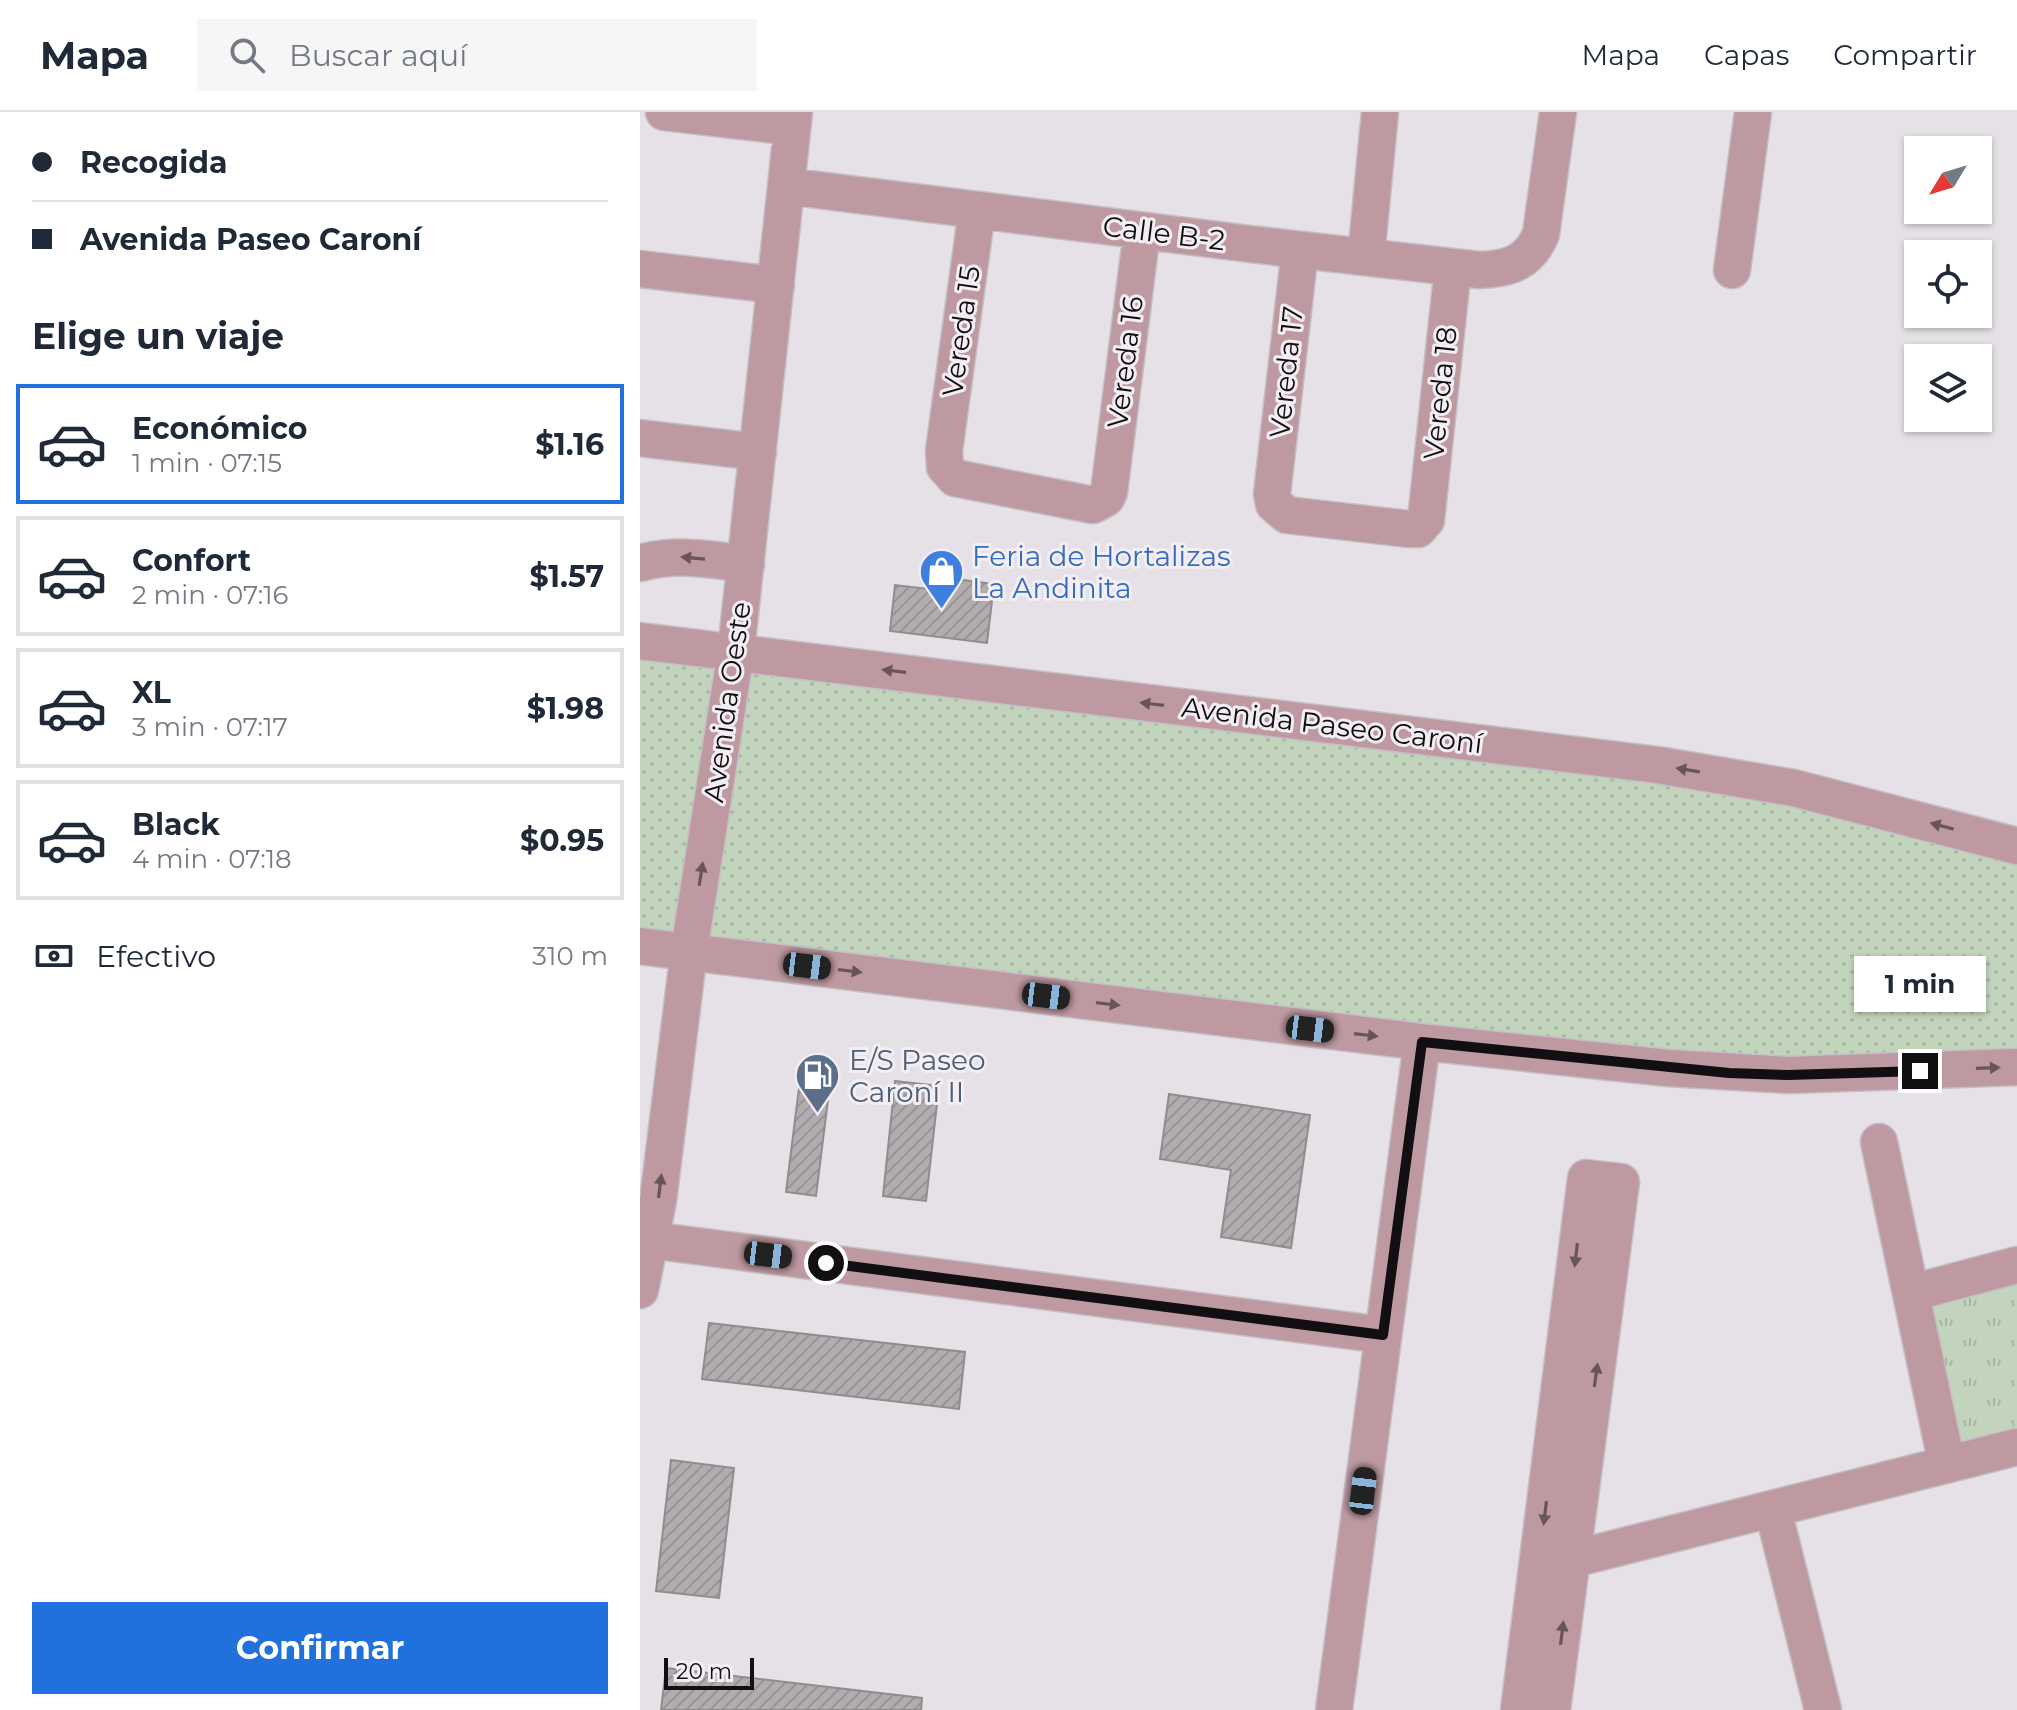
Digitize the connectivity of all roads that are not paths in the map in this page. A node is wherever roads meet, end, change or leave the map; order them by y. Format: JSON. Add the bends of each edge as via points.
{"nodes":[{"id":1,"x":664,"y":112,"type":"edge"},
{"id":2,"x":1380,"y":112,"type":"edge"},
{"id":3,"x":1558,"y":112,"type":"edge"},
{"id":4,"x":1753,"y":112,"type":"edge"},
{"id":5,"x":793,"y":120,"type":"edge"},
{"id":6,"x":786,"y":186,"type":"junction"},
{"id":7,"x":977,"y":210,"type":"junction"},
{"id":8,"x":1142,"y":231,"type":"junction"},
{"id":9,"x":1300,"y":250,"type":"junction"},
{"id":10,"x":1366,"y":257,"type":"junction"},
{"id":11,"x":1453,"y":267,"type":"junction"},
{"id":12,"x":640,"y":269,"type":"edge"},
{"id":13,"x":1732,"y":270,"type":"dead end"},
{"id":14,"x":776,"y":285,"type":"junction"},
{"id":15,"x":640,"y":438,"type":"edge"},
{"id":16,"x":758,"y":452,"type":"junction"},
{"id":17,"x":1109,"y":492,"type":"joint"},
{"id":18,"x":1426,"y":520,"type":"joint"},
{"id":19,"x":640,"y":563,"type":"edge"},
{"id":20,"x":746,"y":564,"type":"junction"},
{"id":21,"x":640,"y":641,"type":"edge"},
{"id":22,"x":736,"y":651,"type":"junction"},
{"id":23,"x":2017,"y":846,"type":"edge"},
{"id":24,"x":640,"y":946,"type":"edge"},
{"id":25,"x":689,"y":951,"type":"junction"},
{"id":26,"x":1422,"y":1042,"type":"junction"},
{"id":27,"x":2017,"y":1067,"type":"edge"},
{"id":28,"x":1879,"y":1142,"type":"dead end"},
{"id":29,"x":650,"y":1240,"type":"junction"},
{"id":30,"x":2017,"y":1265,"type":"edge"},
{"id":31,"x":640,"y":1290,"type":"edge"},
{"id":32,"x":1911,"y":1293,"type":"junction"},
{"id":33,"x":1383,"y":1335,"type":"junction"},
{"id":34,"x":2017,"y":1447,"type":"edge"},
{"id":35,"x":1947,"y":1465,"type":"junction"},
{"id":36,"x":1773,"y":1510,"type":"junction"},
{"id":37,"x":1555,"y":1564,"type":"junction"},
{"id":38,"x":1334,"y":1710,"type":"edge"},
{"id":39,"x":1519,"y":1710,"type":"edge"},
{"id":40,"x":1552,"y":1710,"type":"edge"},
{"id":41,"x":1823,"y":1710,"type":"edge"}],
"edges":[{"from":1,"to":5,"type":"street"},
{"from":2,"to":10,"type":"street"},
{"from":3,"to":11,"type":"street","name":"Calle B-2","via":[[1545,214],[1535,247],[1515,265],[1499,269]]},
{"from":4,"to":13,"type":"street"},
{"from":5,"to":6,"type":"street","name":"Avenida Oeste"},
{"from":6,"to":7,"type":"street","name":"Calle B-2"},
{"from":6,"to":14,"type":"street","name":"Avenida Oeste"},
{"from":7,"to":8,"type":"street","name":"Calle B-2"},
{"from":7,"to":17,"type":"street","name":"Vereda 15","via":[[945,467],[955,478],[1093,505]]},
{"from":8,"to":9,"type":"street","name":"Calle B-2"},
{"from":8,"to":17,"type":"street","name":"Vereda 16"},
{"from":9,"to":10,"type":"street","name":"Calle B-2"},
{"from":9,"to":18,"type":"street","name":"Vereda 17","via":[[1274,504],[1287,515],[1409,529],[1418,529]]},
{"from":10,"to":11,"type":"street","name":"Calle B-2"},
{"from":11,"to":18,"type":"street","name":"Vereda 18"},
{"from":12,"to":14,"type":"street"},
{"from":14,"to":16,"type":"street","name":"Avenida Oeste"},
{"from":15,"to":16,"type":"street"},
{"from":16,"to":20,"type":"street","name":"Avenida Oeste"},
{"from":20,"to":19,"type":"street","one_way":true,"via":[[685,556]]},
{"from":20,"to":22,"type":"street","name":"Avenida Oeste"},
{"from":21,"to":22,"type":"street","name":"Avenida Paseo Caroní"},
{"from":23,"to":22,"type":"street","name":"Avenida Paseo Caroní","one_way":true,"via":[[1794,788],[1672,767]]},
{"from":25,"to":22,"type":"street","name":"Avenida Oeste","one_way":true},
{"from":24,"to":25,"type":"street"},
{"from":25,"to":26,"type":"street","one_way":true},
{"from":29,"to":25,"type":"street","name":"Avenida Oeste","one_way":true},
{"from":26,"to":27,"type":"street","one_way":true,"via":[[1729,1073]]},
{"from":26,"to":33,"type":"street"},
{"from":28,"to":32,"type":"street"},
{"from":29,"to":31,"type":"street","name":"Avenida Oeste"},
{"from":29,"to":33,"type":"street"},
{"from":30,"to":32,"type":"street"},
{"from":32,"to":35,"type":"street"},
{"from":33,"to":38,"type":"street"},
{"from":34,"to":35,"type":"street"},
{"from":35,"to":36,"type":"street"},
{"from":36,"to":37,"type":"street"},
{"from":36,"to":41,"type":"street"},
{"from":37,"to":37,"type":"street","one_way":true,"via":[[1621,1182],[1586,1178]]},
{"from":37,"to":39,"type":"street"},
{"from":40,"to":37,"type":"street","one_way":true}]}
